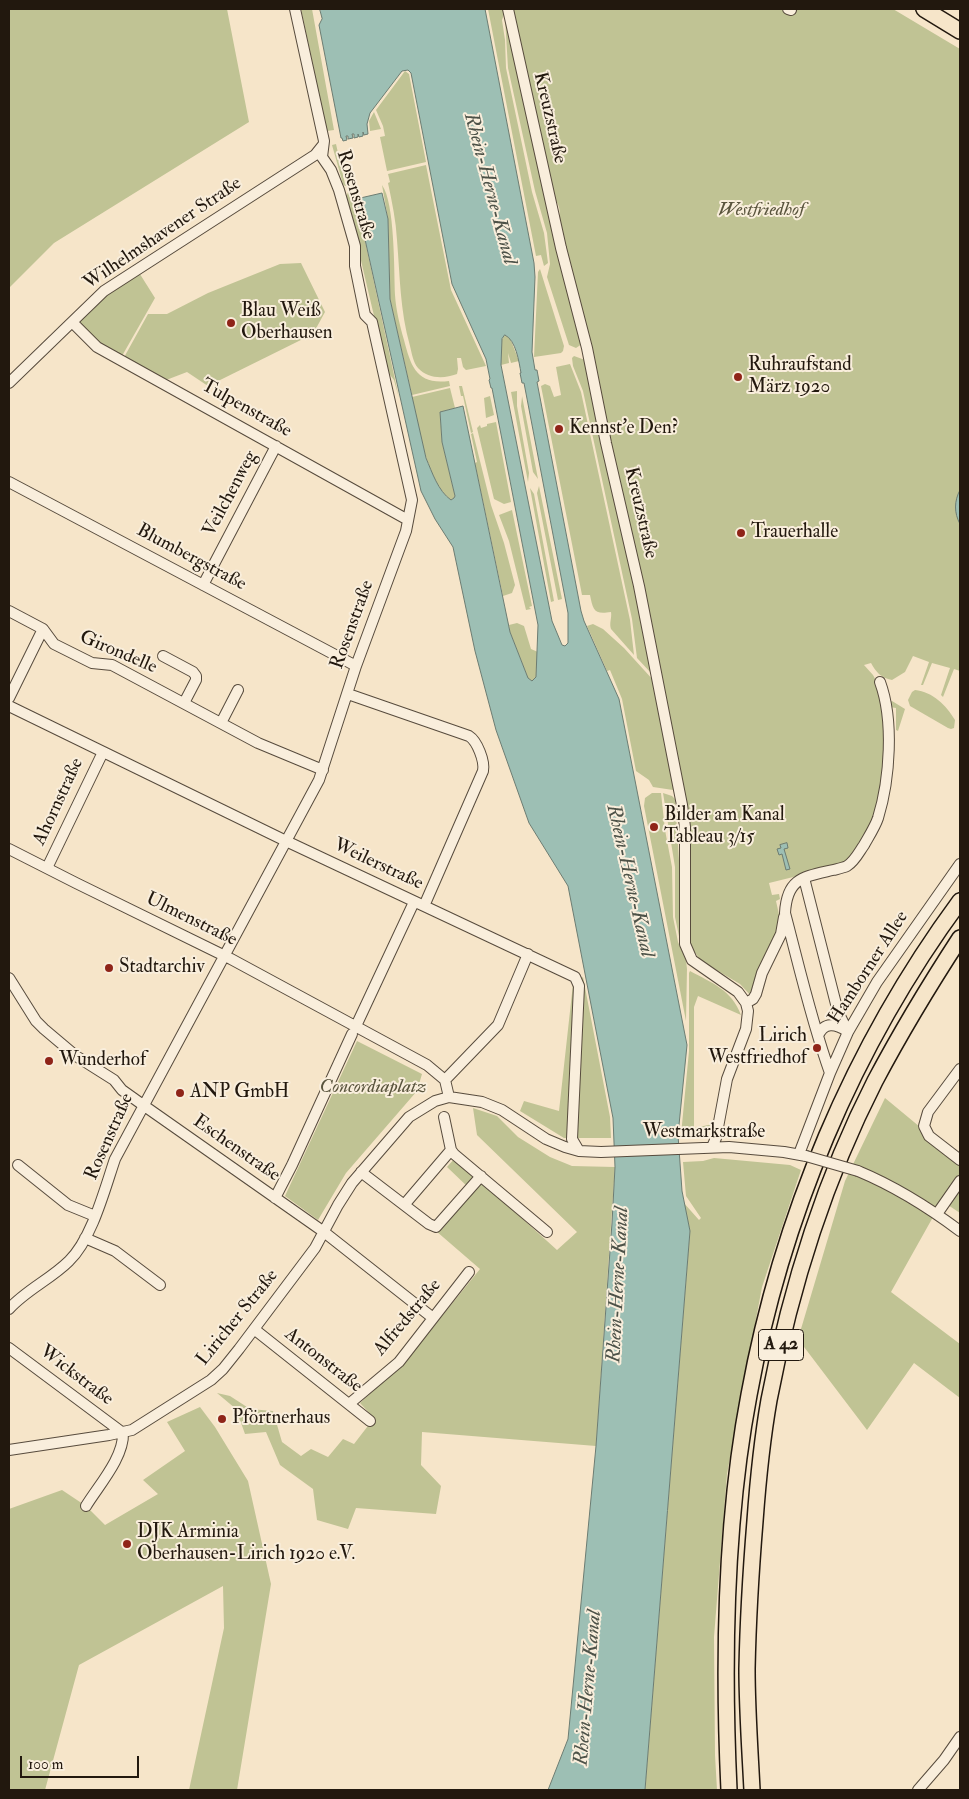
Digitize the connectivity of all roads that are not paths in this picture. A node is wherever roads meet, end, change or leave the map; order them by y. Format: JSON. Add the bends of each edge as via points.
{"nodes":[{"id":1,"x":295,"y":9,"type":"edge"},
{"id":2,"x":508,"y":9,"type":"edge"},
{"id":3,"x":924,"y":9,"type":"edge"},
{"id":4,"x":960,"y":31,"type":"edge"},
{"id":5,"x":323,"y":145,"type":"junction"},
{"id":6,"x":72,"y":322,"type":"junction"},
{"id":7,"x":9,"y":383,"type":"edge"},
{"id":8,"x":276,"y":446,"type":"junction"},
{"id":9,"x":9,"y":482,"type":"edge"},
{"id":10,"x":408,"y":520,"type":"junction"},
{"id":11,"x":203,"y":585,"type":"junction"},
{"id":12,"x":9,"y":611,"type":"edge"},
{"id":13,"x":43,"y":629,"type":"junction"},
{"id":14,"x":163,"y":656,"type":"dead end"},
{"id":15,"x":356,"y":666,"type":"junction"},
{"id":16,"x":880,"y":682,"type":"dead end"},
{"id":17,"x":238,"y":690,"type":"dead end"},
{"id":18,"x":348,"y":694,"type":"junction"},
{"id":19,"x":9,"y":698,"type":"edge"},
{"id":20,"x":184,"y":703,"type":"junction"},
{"id":21,"x":9,"y":706,"type":"edge"},
{"id":22,"x":221,"y":723,"type":"junction"},
{"id":23,"x":103,"y":752,"type":"junction"},
{"id":24,"x":324,"y":770,"type":"junction"},
{"id":25,"x":286,"y":841,"type":"junction"},
{"id":26,"x":9,"y":849,"type":"edge"},
{"id":27,"x":960,"y":864,"type":"edge"},
{"id":28,"x":47,"y":868,"type":"junction"},
{"id":29,"x":804,"y":878,"type":"junction"},
{"id":30,"x":960,"y":901,"type":"edge"},
{"id":31,"x":419,"y":904,"type":"junction"},
{"id":32,"x":785,"y":911,"type":"junction"},
{"id":33,"x":960,"y":938,"type":"edge"},
{"id":34,"x":528,"y":954,"type":"junction"},
{"id":35,"x":224,"y":957,"type":"junction"},
{"id":36,"x":9,"y":978,"type":"edge"},
{"id":37,"x":746,"y":1003,"type":"junction"},
{"id":38,"x":354,"y":1030,"type":"junction"},
{"id":39,"x":848,"y":1032,"type":"junction"},
{"id":40,"x":818,"y":1036,"type":"junction"},
{"id":41,"x":960,"y":1069,"type":"edge"},
{"id":42,"x":830,"y":1072,"type":"junction"},
{"id":43,"x":445,"y":1080,"type":"junction"},
{"id":44,"x":449,"y":1097,"type":"junction"},
{"id":45,"x":143,"y":1105,"type":"junction"},
{"id":46,"x":444,"y":1117,"type":"dead end"},
{"id":47,"x":712,"y":1147,"type":"junction"},
{"id":48,"x":451,"y":1150,"type":"junction"},
{"id":49,"x":580,"y":1151,"type":"junction"},
{"id":50,"x":803,"y":1155,"type":"junction"},
{"id":51,"x":960,"y":1160,"type":"edge"},
{"id":52,"x":18,"y":1165,"type":"dead end"},
{"id":53,"x":361,"y":1172,"type":"junction"},
{"id":54,"x":481,"y":1176,"type":"junction"},
{"id":55,"x":960,"y":1181,"type":"edge"},
{"id":56,"x":275,"y":1198,"type":"junction"},
{"id":57,"x":404,"y":1205,"type":"junction"},
{"id":58,"x":937,"y":1214,"type":"junction"},
{"id":59,"x":95,"y":1216,"type":"junction"},
{"id":60,"x":960,"y":1231,"type":"edge"},
{"id":61,"x":324,"y":1232,"type":"junction"},
{"id":62,"x":546,"y":1232,"type":"dead end"},
{"id":63,"x":85,"y":1238,"type":"junction"},
{"id":64,"x":469,"y":1272,"type":"dead end"},
{"id":65,"x":160,"y":1285,"type":"dead end"},
{"id":66,"x":11,"y":1304,"type":"edge"},
{"id":67,"x":433,"y":1318,"type":"junction"},
{"id":68,"x":254,"y":1329,"type":"junction"},
{"id":69,"x":9,"y":1348,"type":"edge"},
{"id":70,"x":349,"y":1404,"type":"junction"},
{"id":71,"x":370,"y":1421,"type":"dead end"},
{"id":72,"x":123,"y":1433,"type":"junction"},
{"id":73,"x":9,"y":1450,"type":"edge"},
{"id":74,"x":86,"y":1506,"type":"dead end"},
{"id":75,"x":960,"y":1737,"type":"edge"},
{"id":76,"x":729,"y":1790,"type":"edge"},
{"id":77,"x":752,"y":1790,"type":"edge"},
{"id":78,"x":918,"y":1790,"type":"edge"}],
"edges":[{"from":1,"to":5,"type":"street","name":"Rosenstraße"},
{"from":2,"to":37,"type":"street","name":"Kreuzstraße","via":[[639,586],[682,806],[685,827],[685,944],[692,960],[732,987]]},
{"from":3,"to":4,"type":"highway"},
{"from":5,"to":6,"type":"street","name":"Wilhelmshavener Straße","via":[[315,155],[104,291]]},
{"from":5,"to":10,"type":"street","name":"Rosenstraße","via":[[322,157],[336,180],[355,246],[355,266],[365,314],[372,322],[412,500]]},
{"from":6,"to":7,"type":"street","name":"Wilhelmshavener Straße"},
{"from":6,"to":8,"type":"street","name":"Tulpenstraße","via":[[97,346]]},
{"from":8,"to":10,"type":"street","name":"Tulpenstraße"},
{"from":8,"to":11,"type":"street","name":"Veilchenweg"},
{"from":9,"to":11,"type":"street","name":"Blumbergstraße"},
{"from":10,"to":15,"type":"street","name":"Rosenstraße"},
{"from":11,"to":15,"type":"street","name":"Blumbergstraße"},
{"from":12,"to":13,"type":"street","name":"Girondelle"},
{"from":13,"to":19,"type":"street"},
{"from":13,"to":20,"type":"street","name":"Girondelle","via":[[54,644],[92,664],[112,665]]},
{"from":14,"to":20,"type":"street","name":"Girondelle","via":[[196,676]]},
{"from":15,"to":18,"type":"street","name":"Rosenstraße"},
{"from":16,"to":29,"type":"street","via":[[889,729],[886,785],[878,820],[848,866]]},
{"from":17,"to":22,"type":"street"},
{"from":18,"to":24,"type":"street","name":"Rosenstraße"},
{"from":18,"to":31,"type":"street","via":[[472,737],[484,765],[484,771]]},
{"from":20,"to":22,"type":"street","name":"Girondelle"},
{"from":21,"to":23,"type":"street","name":"Weilerstraße"},
{"from":22,"to":24,"type":"street","name":"Girondelle","via":[[258,743]]},
{"from":23,"to":25,"type":"street","name":"Weilerstraße"},
{"from":23,"to":28,"type":"street","name":"Ahornstraße"},
{"from":24,"to":25,"type":"street","name":"Rosenstraße"},
{"from":25,"to":31,"type":"street","name":"Weilerstraße"},
{"from":25,"to":35,"type":"street","name":"Rosenstraße"},
{"from":26,"to":28,"type":"street","name":"Ulmenstraße"},
{"from":27,"to":39,"type":"street","name":"Hamborner Allee","via":[[877,982]]},
{"from":28,"to":35,"type":"street","name":"Ulmenstraße"},
{"from":29,"to":32,"type":"street","via":[[790,888]]},
{"from":29,"to":39,"type":"street","via":[[838,1012]]},
{"from":30,"to":76,"type":"highway","number":"A 42","via":[[901,991],[851,1082],[790,1231],[766,1313],[748,1396],[730,1554],[726,1678]]},
{"from":31,"to":34,"type":"street","name":"Weilerstraße"},
{"from":31,"to":38,"type":"street"},
{"from":32,"to":37,"type":"street","via":[[781,934],[762,973],[756,994]]},
{"from":32,"to":40,"type":"street"},
{"from":33,"to":77,"type":"highway","number":"A 42","via":[[907,1024],[851,1134],[810,1240],[787,1320],[769,1401],[758,1474],[752,1554],[747,1670]]},
{"from":34,"to":43,"type":"street","via":[[498,1025]]},
{"from":34,"to":49,"type":"street","name":"Weilerstraße","via":[[575,977],[578,982],[572,1138]]},
{"from":35,"to":38,"type":"street","name":"Ulmenstraße"},
{"from":35,"to":45,"type":"street","name":"Rosenstraße"},
{"from":36,"to":45,"type":"street","name":"Eschenstraße","via":[[44,1029]]},
{"from":37,"to":47,"type":"street","via":[[748,1022],[728,1079]]},
{"from":38,"to":43,"type":"street","name":"Ulmenstraße","via":[[427,1065]]},
{"from":38,"to":56,"type":"street"},
{"from":39,"to":40,"type":"street","via":[[838,1025],[830,1025],[824,1027]]},
{"from":39,"to":42,"type":"street","name":"Hamborner Allee"},
{"from":40,"to":42,"type":"street"},
{"from":41,"to":51,"type":"street","via":[[928,1112],[924,1123],[929,1136]]},
{"from":42,"to":50,"type":"street","name":"Hamborner Allee"},
{"from":43,"to":44,"type":"street"},
{"from":44,"to":49,"type":"street","via":[[473,1099],[493,1106],[546,1139]]},
{"from":44,"to":53,"type":"street","name":"Liricher Straße","via":[[409,1116]]},
{"from":45,"to":56,"type":"street","name":"Eschenstraße"},
{"from":45,"to":59,"type":"street","name":"Rosenstraße","via":[[115,1159]]},
{"from":46,"to":48,"type":"street"},
{"from":47,"to":49,"type":"street","name":"Westmarkstraße"},
{"from":47,"to":50,"type":"street","name":"Westmarkstraße"},
{"from":48,"to":54,"type":"street"},
{"from":48,"to":57,"type":"street"},
{"from":50,"to":58,"type":"street","name":"Westmarkstraße","bridge":true,"via":[[862,1173]]},
{"from":52,"to":59,"type":"street","via":[[68,1205]]},
{"from":53,"to":57,"type":"street"},
{"from":53,"to":61,"type":"street","name":"Liricher Straße"},
{"from":54,"to":57,"type":"street","via":[[438,1226],[429,1224]]},
{"from":54,"to":62,"type":"street"},
{"from":55,"to":58,"type":"street"},
{"from":56,"to":61,"type":"street","name":"Eschenstraße"},
{"from":58,"to":60,"type":"street","name":"Westmarkstraße"},
{"from":59,"to":63,"type":"street","name":"Rosenstraße"},
{"from":61,"to":67,"type":"street","name":"Eschenstraße"},
{"from":61,"to":68,"type":"street","name":"Liricher Straße"},
{"from":63,"to":65,"type":"street","via":[[115,1251]]},
{"from":63,"to":66,"type":"street","name":"Rosenstraße","via":[[69,1261]]},
{"from":64,"to":67,"type":"street","name":"Alfredstraße"},
{"from":67,"to":70,"type":"street","name":"Alfredstraße","via":[[399,1362]]},
{"from":68,"to":70,"type":"street","name":"Antonstraße"},
{"from":68,"to":72,"type":"street","name":"Liricher Straße","via":[[211,1380]]},
{"from":69,"to":72,"type":"street","name":"Wickstraße"},
{"from":70,"to":71,"type":"street","name":"Antonstraße"},
{"from":72,"to":73,"type":"street","name":"Liricher Straße"},
{"from":72,"to":74,"type":"street","via":[[120,1452]]},
{"from":75,"to":78,"type":"street"}]}
